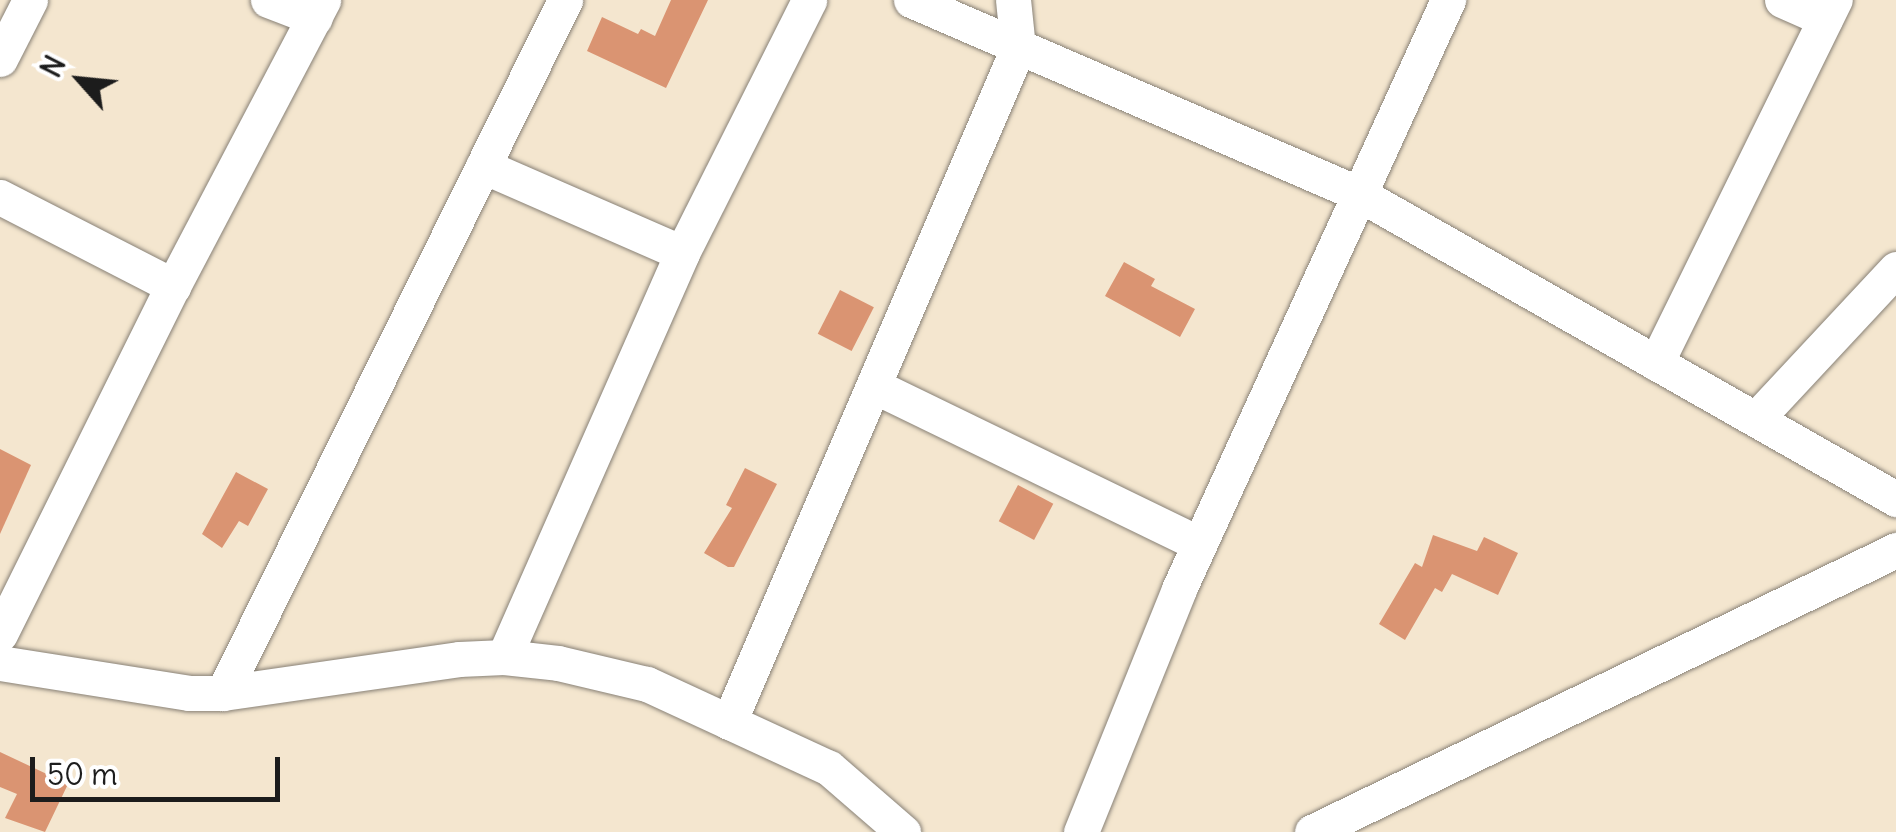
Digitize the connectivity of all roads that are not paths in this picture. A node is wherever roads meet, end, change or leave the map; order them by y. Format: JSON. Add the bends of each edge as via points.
{"nodes":[{"id":1,"x":30,"y":0,"type":"edge"},
{"id":2,"x":268,"y":0,"type":"edge"},
{"id":3,"x":565,"y":0,"type":"edge"},
{"id":4,"x":809,"y":0,"type":"edge"},
{"id":5,"x":910,"y":0,"type":"edge"},
{"id":6,"x":1013,"y":0,"type":"edge"},
{"id":7,"x":1448,"y":0,"type":"edge"},
{"id":8,"x":1782,"y":0,"type":"edge"},
{"id":9,"x":319,"y":9,"type":"edge"},
{"id":10,"x":1830,"y":10,"type":"edge"},
{"id":11,"x":1018,"y":48,"type":"junction"},
{"id":12,"x":0,"y":58,"type":"edge"},
{"id":13,"x":483,"y":166,"type":"junction"},
{"id":14,"x":1359,"y":194,"type":"junction"},
{"id":15,"x":0,"y":196,"type":"edge"},
{"id":16,"x":682,"y":253,"type":"junction"},
{"id":17,"x":1896,"y":269,"type":"edge"},
{"id":18,"x":173,"y":286,"type":"junction"},
{"id":19,"x":1656,"y":363,"type":"junction"},
{"id":20,"x":874,"y":386,"type":"junction"},
{"id":21,"x":1756,"y":420,"type":"junction"},
{"id":22,"x":1896,"y":499,"type":"edge"},
{"id":23,"x":1199,"y":544,"type":"junction"},
{"id":24,"x":1896,"y":550,"type":"edge"},
{"id":25,"x":0,"y":634,"type":"edge"},
{"id":26,"x":504,"y":656,"type":"junction"},
{"id":27,"x":0,"y":662,"type":"edge"},
{"id":28,"x":223,"y":693,"type":"junction"},
{"id":29,"x":730,"y":722,"type":"junction"},
{"id":30,"x":903,"y":832,"type":"edge"},
{"id":31,"x":1081,"y":832,"type":"edge"},
{"id":32,"x":1312,"y":832,"type":"edge"}],
"edges":[{"from":1,"to":12,"type":"street"},
{"from":2,"to":9,"type":"street"},
{"from":3,"to":13,"type":"street"},
{"from":4,"to":16,"type":"street"},
{"from":5,"to":11,"type":"street"},
{"from":6,"to":11,"type":"street"},
{"from":7,"to":14,"type":"street"},
{"from":8,"to":10,"type":"street"},
{"from":9,"to":18,"type":"street"},
{"from":10,"to":19,"type":"street"},
{"from":11,"to":14,"type":"street"},
{"from":11,"to":20,"type":"street"},
{"from":13,"to":16,"type":"street"},
{"from":13,"to":28,"type":"street"},
{"from":14,"to":19,"type":"street"},
{"from":14,"to":23,"type":"street"},
{"from":15,"to":18,"type":"street"},
{"from":16,"to":26,"type":"street"},
{"from":17,"to":21,"type":"street"},
{"from":18,"to":25,"type":"street"},
{"from":19,"to":21,"type":"street"},
{"from":20,"to":23,"type":"street"},
{"from":20,"to":29,"type":"street"},
{"from":21,"to":22,"type":"street"},
{"from":23,"to":31,"type":"street"},
{"from":24,"to":32,"type":"street"},
{"from":26,"to":28,"type":"street"},
{"from":26,"to":29,"type":"street","via":[[647,684]]},
{"from":27,"to":28,"type":"street","via":[[129,685]]},
{"from":29,"to":30,"type":"street","via":[[829,768]]}]}
